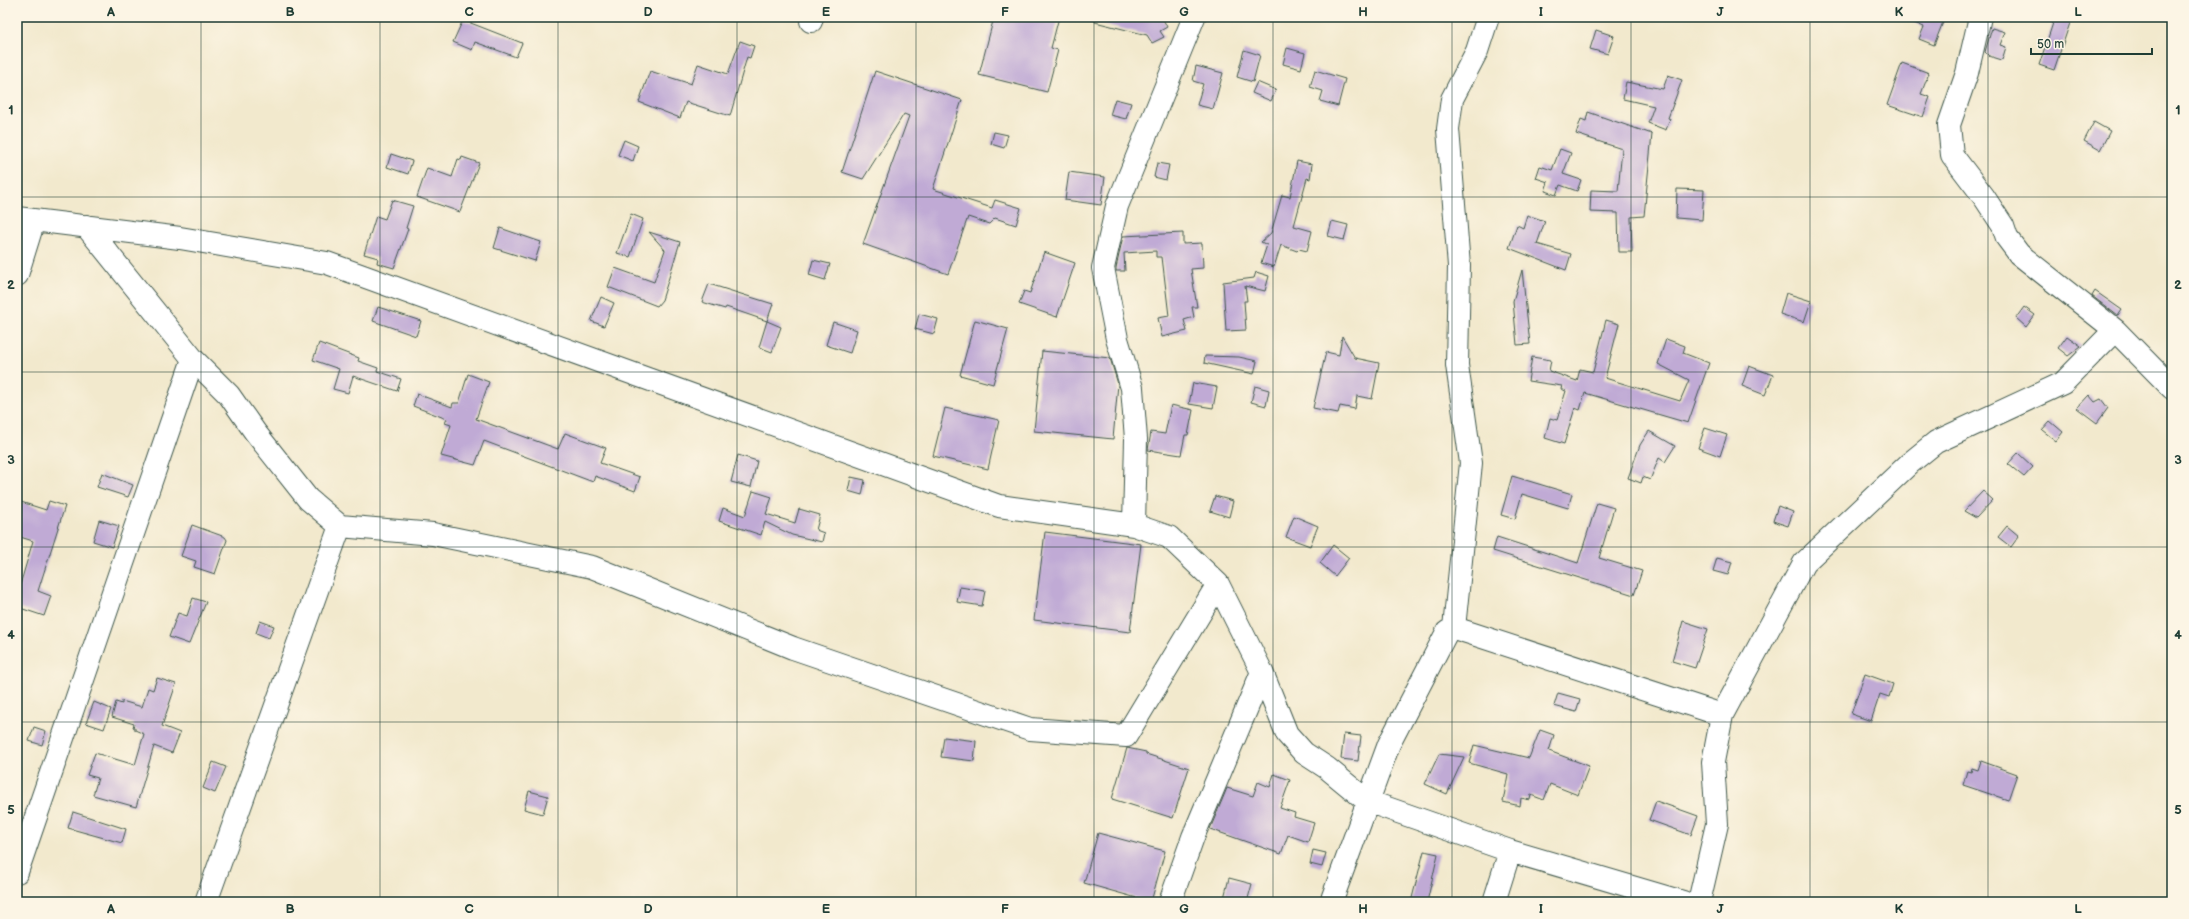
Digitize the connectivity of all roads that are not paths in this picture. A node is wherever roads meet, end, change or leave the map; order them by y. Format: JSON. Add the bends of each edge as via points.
{"nodes":[{"id":1,"x":1194,"y":17,"type":"edge"},
{"id":2,"x":1488,"y":17,"type":"edge"},
{"id":3,"x":1980,"y":17,"type":"edge"},
{"id":4,"x":26,"y":219,"type":"edge"},
{"id":5,"x":86,"y":226,"type":"junction"},
{"id":6,"x":17,"y":275,"type":"edge"},
{"id":7,"x":2115,"y":330,"type":"junction"},
{"id":8,"x":193,"y":360,"type":"junction"},
{"id":9,"x":2172,"y":388,"type":"edge"},
{"id":10,"x":1134,"y":525,"type":"junction"},
{"id":11,"x":340,"y":526,"type":"junction"},
{"id":12,"x":1218,"y":584,"type":"junction"},
{"id":13,"x":1454,"y":628,"type":"junction"},
{"id":14,"x":1262,"y":672,"type":"junction"},
{"id":15,"x":1722,"y":715,"type":"junction"},
{"id":16,"x":1367,"y":801,"type":"junction"},
{"id":17,"x":1510,"y":851,"type":"junction"},
{"id":18,"x":17,"y":872,"type":"edge"},
{"id":19,"x":206,"y":902,"type":"edge"},
{"id":20,"x":1170,"y":902,"type":"edge"},
{"id":21,"x":1332,"y":902,"type":"edge"},
{"id":22,"x":1494,"y":902,"type":"edge"},
{"id":23,"x":1683,"y":902,"type":"edge"},
{"id":24,"x":1699,"y":902,"type":"edge"}],
"edges":[{"from":1,"to":10,"type":"street","via":[[1117,206],[1103,268],[1117,339],[1132,388],[1136,439]]},
{"from":2,"to":13,"type":"street","via":[[1477,51],[1452,99],[1448,129],[1459,266],[1457,365],[1471,463]]},
{"from":3,"to":7,"type":"street","via":[[1967,73],[1949,125],[1952,155],[1984,197],[2003,226],[2007,238],[2020,254]]},
{"from":4,"to":5,"type":"street"},
{"from":4,"to":6,"type":"street"},
{"from":5,"to":8,"type":"street"},
{"from":5,"to":10,"type":"street","via":[[180,238],[327,263],[999,506]]},
{"from":7,"to":9,"type":"street"},
{"from":7,"to":15,"type":"street","via":[[2063,383],[1936,442],[1910,463],[1804,563]]},
{"from":8,"to":11,"type":"street","via":[[229,395],[308,499]]},
{"from":8,"to":18,"type":"street"},
{"from":10,"to":12,"type":"street","via":[[1170,537]]},
{"from":11,"to":12,"type":"street","via":[[433,534],[592,568],[794,648],[1030,729],[1126,736]]},
{"from":11,"to":19,"type":"street"},
{"from":12,"to":14,"type":"street"},
{"from":13,"to":15,"type":"street"},
{"from":13,"to":16,"type":"street","via":[[1447,632],[1392,737]]},
{"from":14,"to":16,"type":"street","via":[[1287,734],[1304,753],[1327,768]]},
{"from":14,"to":20,"type":"street","via":[[1193,837]]},
{"from":15,"to":24,"type":"street","via":[[1712,762],[1716,824]]},
{"from":16,"to":17,"type":"street"},
{"from":16,"to":21,"type":"street"},
{"from":17,"to":22,"type":"street"},
{"from":17,"to":23,"type":"street"}]}
